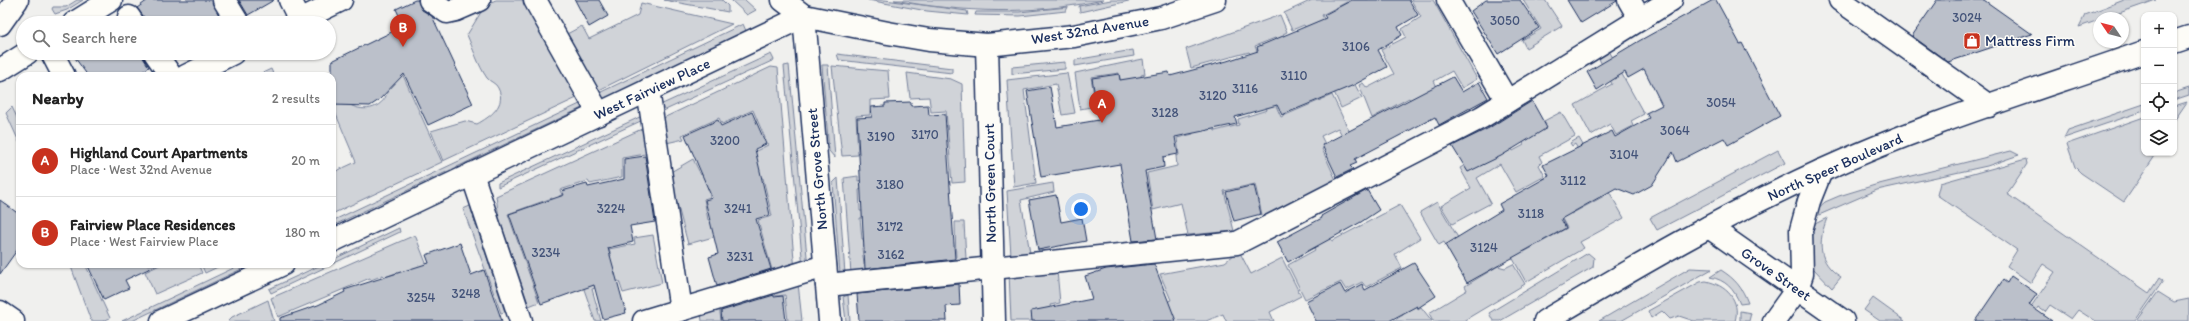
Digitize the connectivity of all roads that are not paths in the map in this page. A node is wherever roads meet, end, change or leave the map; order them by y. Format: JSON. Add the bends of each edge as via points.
{"nodes":[{"id":1,"x":16,"y":0,"type":"edge"},
{"id":2,"x":111,"y":0,"type":"edge"},
{"id":3,"x":224,"y":0,"type":"edge"},
{"id":4,"x":290,"y":0,"type":"edge"},
{"id":5,"x":341,"y":0,"type":"edge"},
{"id":6,"x":430,"y":0,"type":"edge"},
{"id":7,"x":479,"y":0,"type":"edge"},
{"id":8,"x":535,"y":0,"type":"edge"},
{"id":9,"x":783,"y":0,"type":"edge"},
{"id":10,"x":1215,"y":0,"type":"edge"},
{"id":11,"x":1448,"y":0,"type":"edge"},
{"id":12,"x":1629,"y":0,"type":"edge"},
{"id":13,"x":1671,"y":0,"type":"edge"},
{"id":14,"x":1840,"y":0,"type":"edge"},
{"id":15,"x":85,"y":16,"type":"edge"},
{"id":16,"x":234,"y":16,"type":"edge"},
{"id":17,"x":295,"y":16,"type":"edge"},
{"id":18,"x":309,"y":16,"type":"edge"},
{"id":19,"x":804,"y":16,"type":"junction"},
{"id":20,"x":1640,"y":19,"type":"junction"},
{"id":21,"x":0,"y":24,"type":"edge"},
{"id":22,"x":2189,"y":37,"type":"edge"},
{"id":23,"x":2177,"y":41,"type":"edge"},
{"id":24,"x":987,"y":45,"type":"junction"},
{"id":25,"x":2141,"y":53,"type":"edge"},
{"id":26,"x":16,"y":60,"type":"edge"},
{"id":27,"x":56,"y":60,"type":"edge"},
{"id":28,"x":160,"y":60,"type":"edge"},
{"id":29,"x":219,"y":60,"type":"edge"},
{"id":30,"x":0,"y":70,"type":"edge"},
{"id":31,"x":62,"y":72,"type":"edge"},
{"id":32,"x":168,"y":72,"type":"edge"},
{"id":33,"x":194,"y":72,"type":"edge"},
{"id":34,"x":648,"y":90,"type":"junction"},
{"id":35,"x":1507,"y":101,"type":"junction"},
{"id":36,"x":1989,"y":106,"type":"junction"},
{"id":37,"x":599,"y":114,"type":"junction"},
{"id":38,"x":1821,"y":171,"type":"junction"},
{"id":39,"x":472,"y":174,"type":"junction"},
{"id":40,"x":1709,"y":227,"type":"junction"},
{"id":41,"x":336,"y":239,"type":"edge"},
{"id":42,"x":274,"y":268,"type":"edge"},
{"id":43,"x":992,"y":268,"type":"junction"},
{"id":44,"x":826,"y":276,"type":"junction"},
{"id":45,"x":1797,"y":289,"type":"junction"},
{"id":46,"x":206,"y":300,"type":"junction"},
{"id":47,"x":681,"y":310,"type":"junction"},
{"id":48,"x":0,"y":312,"type":"edge"},
{"id":49,"x":13,"y":321,"type":"edge"},
{"id":50,"x":162,"y":321,"type":"edge"},
{"id":51,"x":189,"y":321,"type":"edge"},
{"id":52,"x":521,"y":321,"type":"edge"},
{"id":53,"x":644,"y":321,"type":"edge"},
{"id":54,"x":830,"y":321,"type":"edge"},
{"id":55,"x":994,"y":321,"type":"edge"},
{"id":56,"x":1544,"y":321,"type":"edge"},
{"id":57,"x":1774,"y":321,"type":"edge"},
{"id":58,"x":1843,"y":321,"type":"edge"}],
"edges":[{"from":1,"to":21,"type":"street"},
{"from":2,"to":15,"type":"street"},
{"from":3,"to":16,"type":"street"},
{"from":4,"to":17,"type":"street"},
{"from":5,"to":18,"type":"street"},
{"from":6,"to":7,"type":"street","via":[[447,12]]},
{"from":8,"to":37,"type":"street"},
{"from":9,"to":19,"type":"street"},
{"from":10,"to":24,"type":"street","name":"West 32nd Avenue","via":[[1161,18],[1074,36]]},
{"from":11,"to":35,"type":"street"},
{"from":12,"to":20,"type":"street"},
{"from":13,"to":20,"type":"street"},
{"from":14,"to":36,"type":"street"},
{"from":19,"to":24,"type":"street","via":[[902,36]]},
{"from":19,"to":34,"type":"street","name":"West Fairview Place"},
{"from":19,"to":44,"type":"street","name":"North Grove Street"},
{"from":20,"to":35,"type":"street"},
{"from":22,"to":23,"type":"street"},
{"from":24,"to":43,"type":"street","name":"North Green Court"},
{"from":25,"to":36,"type":"street","name":"North Speer Boulevard"},
{"from":26,"to":30,"type":"street"},
{"from":27,"to":31,"type":"street"},
{"from":28,"to":32,"type":"street"},
{"from":29,"to":33,"type":"street"},
{"from":34,"to":37,"type":"street","name":"West Fairview Place"},
{"from":34,"to":47,"type":"street"},
{"from":35,"to":43,"type":"street","via":[[1482,117],[1237,243]]},
{"from":36,"to":38,"type":"street","name":"North Speer Boulevard","via":[[1894,140]]},
{"from":37,"to":39,"type":"street","name":"West Fairview Place"},
{"from":38,"to":40,"type":"street","name":"North Speer Boulevard"},
{"from":38,"to":45,"type":"street","via":[[1809,200],[1801,230],[1802,274]]},
{"from":39,"to":41,"type":"street","name":"West Fairview Place"},
{"from":39,"to":52,"type":"street"},
{"from":40,"to":45,"type":"street","name":"Grove Street"},
{"from":40,"to":56,"type":"street","name":"North Speer Boulevard"},
{"from":42,"to":46,"type":"street"},
{"from":43,"to":44,"type":"street"},
{"from":43,"to":55,"type":"street","name":"North Green Court"},
{"from":44,"to":47,"type":"street"},
{"from":44,"to":54,"type":"street","name":"North Grove Street"},
{"from":45,"to":57,"type":"street"},
{"from":45,"to":58,"type":"street","name":"Grove Street"},
{"from":46,"to":50,"type":"street"},
{"from":46,"to":51,"type":"street"},
{"from":47,"to":53,"type":"street"},
{"from":48,"to":49,"type":"street"}]}
